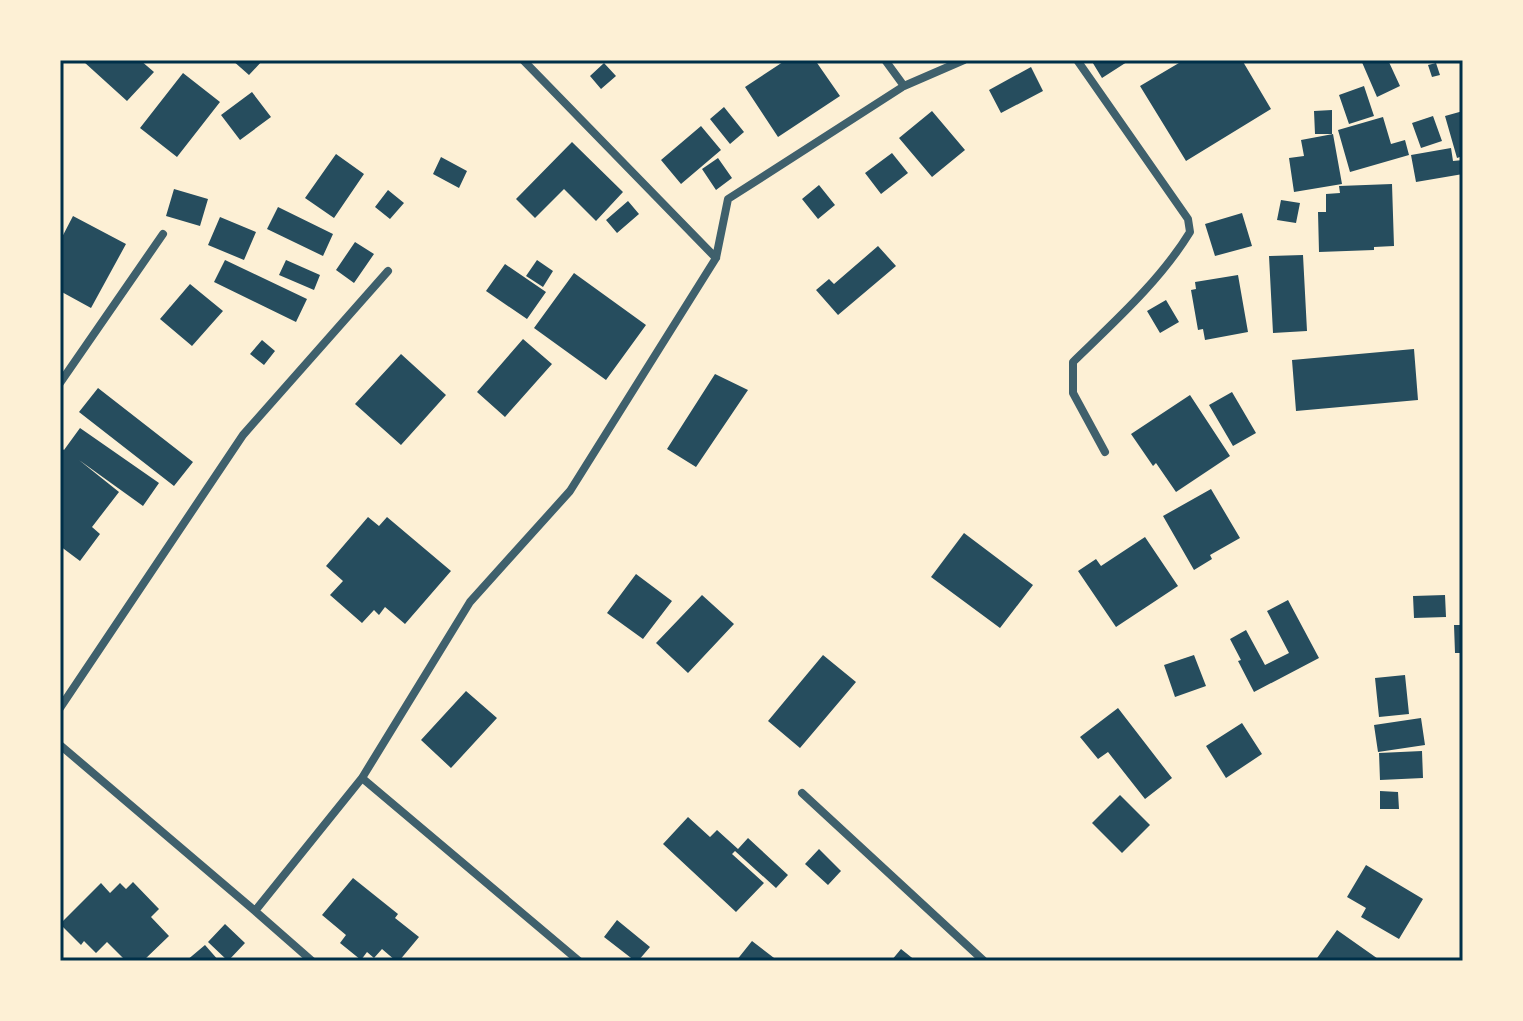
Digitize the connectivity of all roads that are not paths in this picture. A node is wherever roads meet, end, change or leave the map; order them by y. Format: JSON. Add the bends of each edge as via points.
{"nodes":[{"id":1,"x":523,"y":60,"type":"edge"},
{"id":2,"x":885,"y":60,"type":"edge"},
{"id":3,"x":964,"y":60,"type":"edge"},
{"id":4,"x":1077,"y":60,"type":"edge"},
{"id":5,"x":904,"y":86,"type":"junction"},
{"id":6,"x":163,"y":234,"type":"dead end"},
{"id":7,"x":716,"y":258,"type":"junction"},
{"id":8,"x":388,"y":271,"type":"dead end"},
{"id":9,"x":60,"y":383,"type":"edge"},
{"id":10,"x":1105,"y":452,"type":"dead end"},
{"id":11,"x":60,"y":708,"type":"edge"},
{"id":12,"x":60,"y":745,"type":"edge"},
{"id":13,"x":362,"y":778,"type":"junction"},
{"id":14,"x":802,"y":793,"type":"dead end"},
{"id":15,"x":255,"y":911,"type":"junction"},
{"id":16,"x":312,"y":961,"type":"edge"},
{"id":17,"x":579,"y":961,"type":"edge"},
{"id":18,"x":984,"y":961,"type":"edge"}],
"edges":[{"from":1,"to":7,"type":"street"},
{"from":2,"to":5,"type":"street"},
{"from":3,"to":5,"type":"street"},
{"from":4,"to":10,"type":"street","via":[[1188,219],[1190,232],[1128,309],[1073,362],[1073,393]]},
{"from":5,"to":7,"type":"street","via":[[728,199]]},
{"from":6,"to":9,"type":"street"},
{"from":7,"to":13,"type":"street","via":[[570,491],[470,602]]},
{"from":8,"to":11,"type":"street","via":[[243,435]]},
{"from":12,"to":15,"type":"street"},
{"from":13,"to":15,"type":"street"},
{"from":13,"to":17,"type":"street"},
{"from":14,"to":18,"type":"street"},
{"from":15,"to":16,"type":"street"}]}
